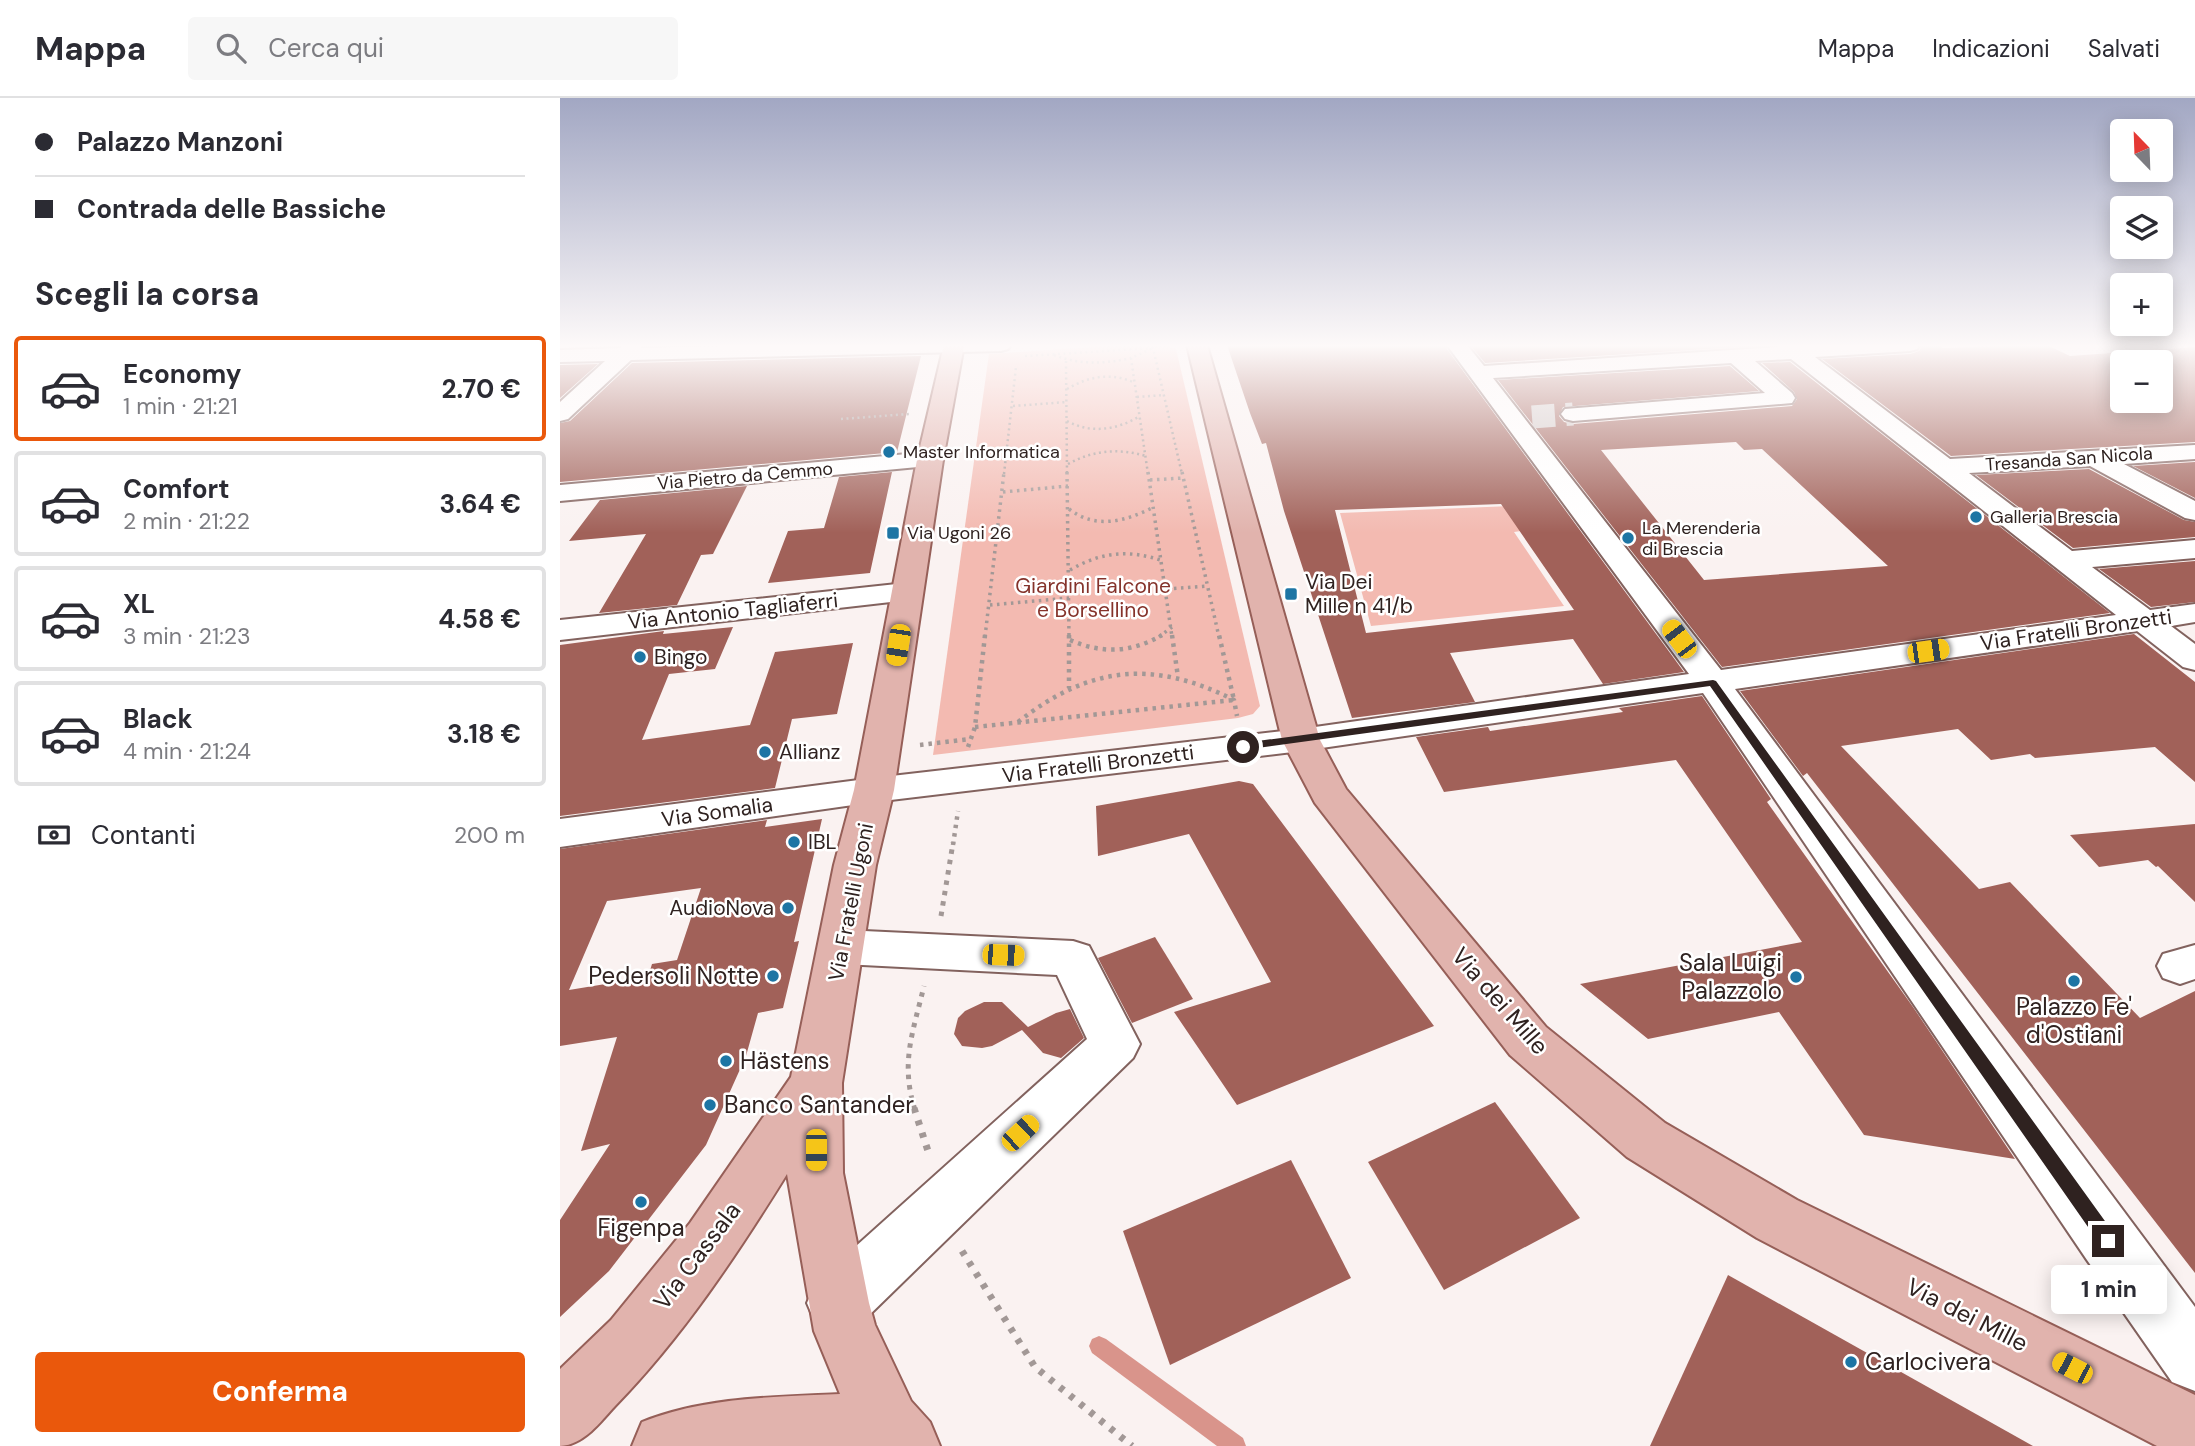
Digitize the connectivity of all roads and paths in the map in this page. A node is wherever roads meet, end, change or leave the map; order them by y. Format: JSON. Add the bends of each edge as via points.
{"nodes":[{"id":1,"x":941,"y":408,"type":"edge"},
{"id":2,"x":1013,"y":408,"type":"edge"},
{"id":3,"x":1066,"y":408,"type":"edge"},
{"id":4,"x":1139,"y":408,"type":"edge"},
{"id":5,"x":1167,"y":408,"type":"edge"},
{"id":6,"x":1195,"y":408,"type":"edge"},
{"id":7,"x":1513,"y":408,"type":"edge"},
{"id":8,"x":1653,"y":408,"type":"edge"},
{"id":9,"x":1868,"y":408,"type":"edge"},
{"id":10,"x":917,"y":414,"type":"dead end"},
{"id":11,"x":1573,"y":414,"type":"tunnel mouth"},
{"id":12,"x":1140,"y":416,"type":"junction"},
{"id":13,"x":841,"y":419,"type":"dead end"},
{"id":14,"x":1067,"y":421,"type":"junction"},
{"id":15,"x":2195,"y":452,"type":"edge"},
{"id":16,"x":1146,"y":456,"type":"junction"},
{"id":17,"x":2092,"y":457,"type":"junction"},
{"id":18,"x":930,"y":460,"type":"junction"},
{"id":19,"x":1068,"y":465,"type":"junction"},
{"id":20,"x":1944,"y":467,"type":"junction"},
{"id":21,"x":1183,"y":478,"type":"junction"},
{"id":22,"x":1150,"y":480,"type":"junction"},
{"id":23,"x":1068,"y":486,"type":"junction"},
{"id":24,"x":1003,"y":492,"type":"junction"},
{"id":25,"x":560,"y":493,"type":"edge"},
{"id":26,"x":1154,"y":507,"type":"junction"},
{"id":27,"x":1068,"y":509,"type":"junction"},
{"id":28,"x":2195,"y":512,"type":"edge"},
{"id":29,"x":2195,"y":549,"type":"edge"},
{"id":30,"x":2066,"y":560,"type":"junction"},
{"id":31,"x":1163,"y":562,"type":"junction"},
{"id":32,"x":1069,"y":570,"type":"junction"},
{"id":33,"x":1208,"y":586,"type":"junction"},
{"id":34,"x":1167,"y":589,"type":"junction"},
{"id":35,"x":906,"y":592,"type":"junction"},
{"id":36,"x":1069,"y":598,"type":"junction"},
{"id":37,"x":989,"y":605,"type":"junction"},
{"id":38,"x":2195,"y":613,"type":"edge"},
{"id":39,"x":2143,"y":619,"type":"junction"},
{"id":40,"x":1173,"y":626,"type":"junction"},
{"id":41,"x":560,"y":630,"type":"edge"},
{"id":42,"x":1070,"y":640,"type":"junction"},
{"id":43,"x":2195,"y":660,"type":"edge"},
{"id":44,"x":1178,"y":677,"type":"junction"},
{"id":45,"x":1713,"y":683,"type":"junction"},
{"id":46,"x":1069,"y":688,"type":"junction"},
{"id":47,"x":1234,"y":700,"type":"junction"},
{"id":48,"x":1238,"y":718,"type":"dead end"},
{"id":49,"x":1017,"y":723,"type":"junction"},
{"id":50,"x":975,"y":727,"type":"junction"},
{"id":51,"x":1301,"y":740,"type":"junction"},
{"id":52,"x":966,"y":751,"type":"dead end"},
{"id":53,"x":874,"y":790,"type":"junction"},
{"id":54,"x":958,"y":808,"type":"dead end"},
{"id":55,"x":560,"y":833,"type":"edge"},
{"id":56,"x":842,"y":947,"type":"junction"},
{"id":57,"x":933,"y":952,"type":"junction"},
{"id":58,"x":816,"y":1083,"type":"junction"},
{"id":59,"x":944,"y":1204,"type":"junction"},
{"id":60,"x":838,"y":1303,"type":"junction"},
{"id":61,"x":2195,"y":1359,"type":"edge"},
{"id":62,"x":560,"y":1415,"type":"edge"},
{"id":63,"x":2195,"y":1430,"type":"edge"},
{"id":64,"x":896,"y":1436,"type":"edge"},
{"id":65,"x":666,"y":1446,"type":"edge"},
{"id":66,"x":1132,"y":1446,"type":"edge"}],
"edges":[{"from":1,"to":18,"type":"main road","name":"Via Fratelli Ugoni"},
{"from":2,"to":24,"type":"path"},
{"from":3,"to":14,"type":"path"},
{"from":4,"to":12,"type":"path"},
{"from":5,"to":21,"type":"path"},
{"from":6,"to":51,"type":"main road","name":"Via dei Mille"},
{"from":7,"to":45,"type":"street"},
{"from":8,"to":11,"type":"street"},
{"from":9,"to":20,"type":"street"},
{"from":10,"to":13,"type":"path"},
{"from":12,"to":14,"type":"path","via":[[1109,428],[1084,428]]},
{"from":12,"to":16,"type":"path"},
{"from":14,"to":19,"type":"path"},
{"from":15,"to":17,"type":"street","name":"Tresanda San Nicola"},
{"from":16,"to":19,"type":"path","via":[[1104,451]]},
{"from":16,"to":22,"type":"path"},
{"from":17,"to":20,"type":"street","name":"Tresanda San Nicola"},
{"from":17,"to":28,"type":"street"},
{"from":18,"to":25,"type":"street","name":"Via Pietro da Cemmo"},
{"from":18,"to":35,"type":"main road","name":"Via Fratelli Ugoni"},
{"from":19,"to":23,"type":"path"},
{"from":20,"to":30,"type":"street"},
{"from":21,"to":22,"type":"path"},
{"from":21,"to":33,"type":"path"},
{"from":22,"to":26,"type":"path"},
{"from":23,"to":24,"type":"path"},
{"from":23,"to":27,"type":"path"},
{"from":24,"to":37,"type":"path"},
{"from":26,"to":27,"type":"path","via":[[1139,516],[1105,522],[1077,517]]},
{"from":26,"to":31,"type":"path"},
{"from":27,"to":32,"type":"path"},
{"from":29,"to":30,"type":"street"},
{"from":30,"to":39,"type":"street"},
{"from":31,"to":32,"type":"path","via":[[1114,552],[1097,555]]},
{"from":31,"to":34,"type":"path"},
{"from":32,"to":36,"type":"path"},
{"from":33,"to":34,"type":"path"},
{"from":33,"to":47,"type":"path"},
{"from":34,"to":40,"type":"path"},
{"from":35,"to":41,"type":"street","name":"Via Antonio Tagliaferri"},
{"from":35,"to":53,"type":"main road","name":"Via Fratelli Ugoni"},
{"from":36,"to":37,"type":"path"},
{"from":36,"to":42,"type":"path"},
{"from":37,"to":50,"type":"path"},
{"from":38,"to":39,"type":"street","name":"Via Fratelli Bronzetti"},
{"from":39,"to":43,"type":"street"},
{"from":39,"to":45,"type":"street","name":"Via Fratelli Bronzetti"},
{"from":40,"to":42,"type":"path","via":[[1152,641],[1124,650],[1103,651]]},
{"from":40,"to":44,"type":"path"},
{"from":42,"to":46,"type":"path"},
{"from":44,"to":46,"type":"path","via":[[1111,677]]},
{"from":44,"to":47,"type":"path"},
{"from":45,"to":51,"type":"street","name":"Via Fratelli Bronzetti"},
{"from":45,"to":61,"type":"street"},
{"from":46,"to":49,"type":"path"},
{"from":47,"to":48,"type":"path"},
{"from":47,"to":49,"type":"path"},
{"from":49,"to":50,"type":"path"},
{"from":50,"to":52,"type":"path"},
{"from":51,"to":53,"type":"street","name":"Via Fratelli Bronzetti"},
{"from":51,"to":63,"type":"main road","name":"Via dei Mille","via":[[1329,794],[1528,1041],[1646,1140],[1777,1219]]},
{"from":53,"to":55,"type":"street","name":"Via Somalia"},
{"from":53,"to":56,"type":"main road","name":"Via Fratelli Ugoni","via":[[855,865]]},
{"from":54,"to":57,"type":"path"},
{"from":56,"to":57,"type":"street"},
{"from":56,"to":58,"type":"main road","name":"Via Fratelli Ugoni"},
{"from":57,"to":59,"type":"path","via":[[906,1063],[909,1091]]},
{"from":57,"to":59,"type":"street","via":[[1073,958],[1115,1044]]},
{"from":58,"to":60,"type":"main road","name":"Via Fratelli Ugoni","via":[[816,1173]]},
{"from":58,"to":62,"type":"main road","name":"Via Cassala","via":[[711,1243],[633,1342]]},
{"from":59,"to":60,"type":"street"},
{"from":59,"to":66,"type":"path","via":[[957,1243],[1035,1367]]},
{"from":60,"to":64,"type":"main road","name":"Via Fratelli Ugoni","via":[[845,1331]]},
{"from":64,"to":65,"type":"main road","via":[[752,1431]]}]}
